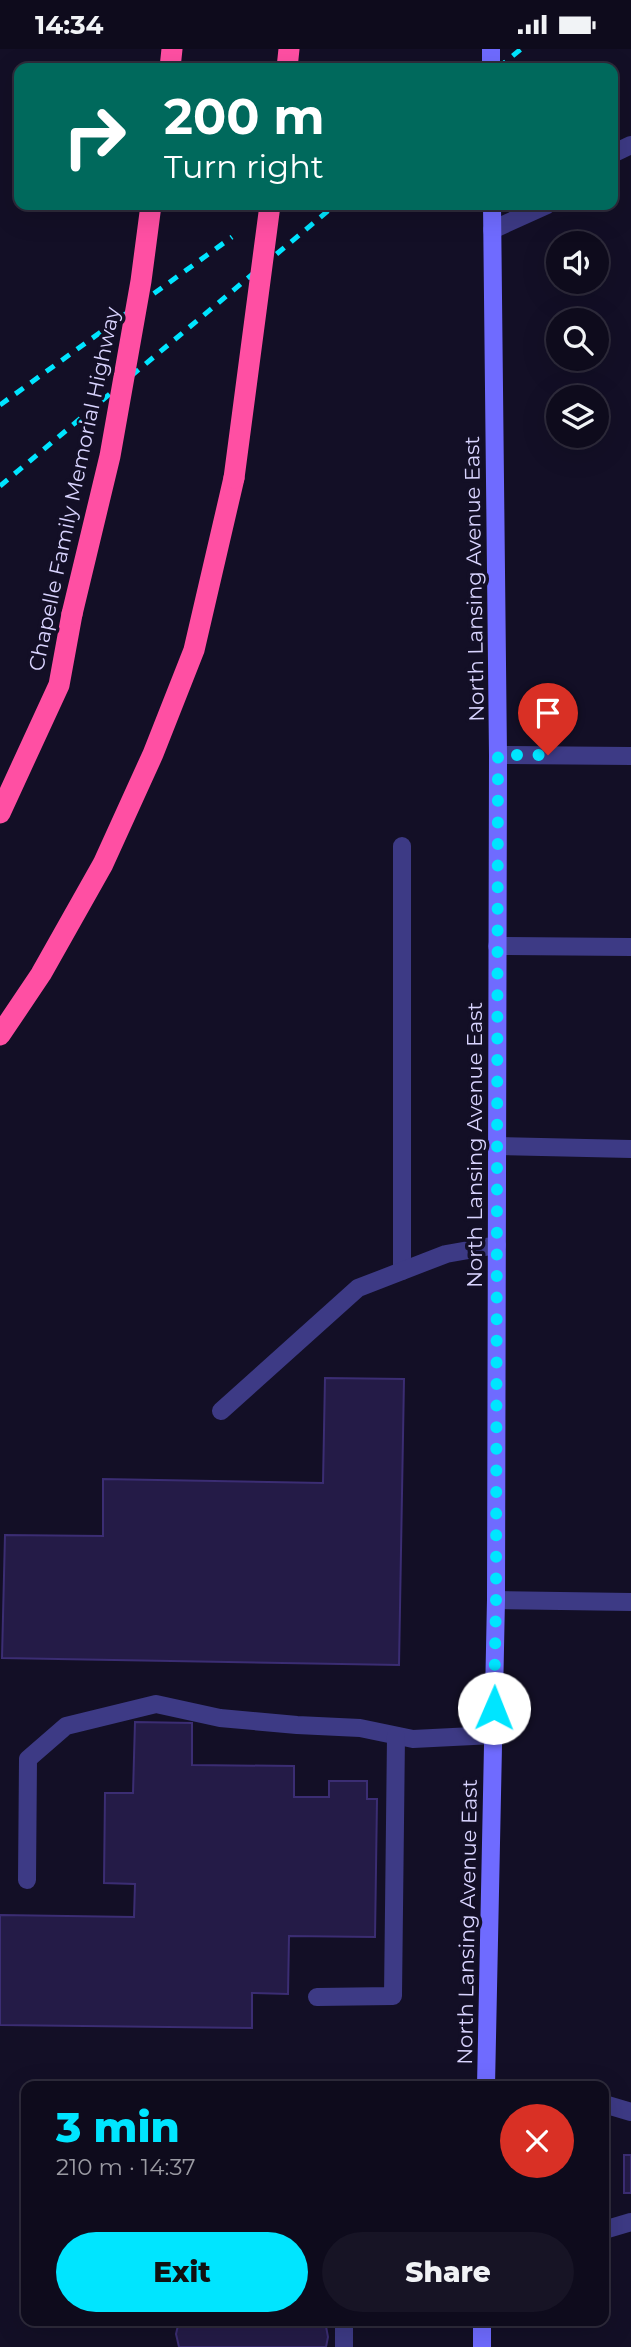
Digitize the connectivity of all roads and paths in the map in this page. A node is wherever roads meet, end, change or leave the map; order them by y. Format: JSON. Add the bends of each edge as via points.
{"nodes":[{"id":1,"x":150,"y":210,"type":"edge"},
{"id":2,"x":269,"y":210,"type":"edge"},
{"id":3,"x":492,"y":210,"type":"edge"},
{"id":4,"x":540,"y":210,"type":"edge"},
{"id":5,"x":492,"y":230,"type":"junction"},
{"id":6,"x":498,"y":755,"type":"junction"},
{"id":7,"x":631,"y":757,"type":"edge"},
{"id":8,"x":0,"y":813,"type":"edge"},
{"id":9,"x":402,"y":846,"type":"dead end"},
{"id":10,"x":498,"y":946,"type":"junction"},
{"id":11,"x":631,"y":947,"type":"edge"},
{"id":12,"x":0,"y":1035,"type":"edge"},
{"id":13,"x":497,"y":1146,"type":"junction"},
{"id":14,"x":631,"y":1149,"type":"edge"},
{"id":15,"x":497,"y":1245,"type":"junction"},
{"id":16,"x":402,"y":1271,"type":"junction"},
{"id":17,"x":221,"y":1411,"type":"dead end"},
{"id":18,"x":496,"y":1600,"type":"junction"},
{"id":19,"x":631,"y":1602,"type":"edge"},
{"id":20,"x":493,"y":1735,"type":"junction"},
{"id":21,"x":396,"y":1736,"type":"junction"},
{"id":22,"x":27,"y":1880,"type":"dead end"},
{"id":23,"x":317,"y":1997,"type":"dead end"},
{"id":24,"x":486,"y":2081,"type":"edge"},
{"id":25,"x":609,"y":2105,"type":"edge"},
{"id":26,"x":631,"y":2112,"type":"edge"},
{"id":27,"x":631,"y":2222,"type":"edge"},
{"id":28,"x":609,"y":2229,"type":"edge"},
{"id":29,"x":344,"y":2326,"type":"edge"},
{"id":30,"x":482,"y":2326,"type":"edge"},
{"id":31,"x":344,"y":2347,"type":"edge"},
{"id":32,"x":482,"y":2347,"type":"edge"}],
"edges":[{"from":1,"to":8,"type":"highway","name":"Chapelle Family Memorial Highway","bridge":true,"via":[[110,456],[59,685]]},
{"from":2,"to":12,"type":"highway","bridge":true,"via":[[234,478],[194,650],[103,864],[41,975]]},
{"from":3,"to":5,"type":"street","name":"North Lansing Avenue East"},
{"from":4,"to":5,"type":"street"},
{"from":5,"to":6,"type":"street","name":"North Lansing Avenue East"},
{"from":6,"to":7,"type":"street"},
{"from":6,"to":10,"type":"street","name":"North Lansing Avenue East"},
{"from":9,"to":16,"type":"street"},
{"from":10,"to":11,"type":"street"},
{"from":10,"to":13,"type":"street","name":"North Lansing Avenue East"},
{"from":13,"to":14,"type":"street"},
{"from":13,"to":15,"type":"street","name":"North Lansing Avenue East"},
{"from":15,"to":16,"type":"street","via":[[446,1254]]},
{"from":15,"to":18,"type":"street","name":"North Lansing Avenue East"},
{"from":16,"to":17,"type":"street","via":[[358,1288]]},
{"from":18,"to":19,"type":"street"},
{"from":18,"to":20,"type":"street","name":"North Lansing Avenue East"},
{"from":20,"to":21,"type":"street"},
{"from":20,"to":24,"type":"street","name":"North Lansing Avenue East"},
{"from":21,"to":22,"type":"street","via":[[360,1728],[220,1718],[156,1703],[66,1726],[28,1759]]},
{"from":21,"to":23,"type":"street","via":[[393,1996]]},
{"from":25,"to":26,"type":"street"},
{"from":27,"to":28,"type":"street"},
{"from":29,"to":31,"type":"street"},
{"from":30,"to":32,"type":"street"}]}
